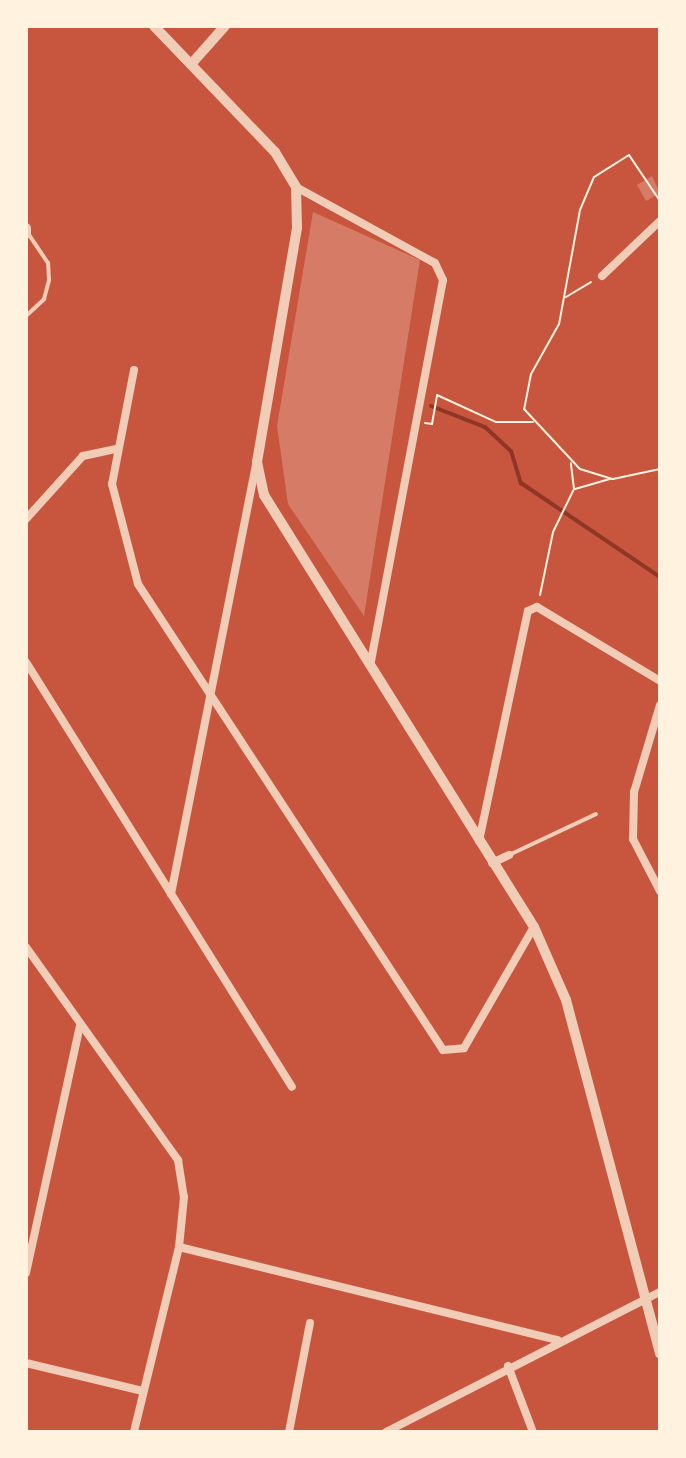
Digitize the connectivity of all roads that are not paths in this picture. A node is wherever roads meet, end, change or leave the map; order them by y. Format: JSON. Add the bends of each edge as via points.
{"nodes":[{"id":1,"x":154,"y":26,"type":"edge"},
{"id":2,"x":225,"y":26,"type":"edge"},
{"id":3,"x":193,"y":62,"type":"junction"},
{"id":4,"x":296,"y":187,"type":"junction"},
{"id":5,"x":660,"y":221,"type":"edge"},
{"id":6,"x":26,"y":231,"type":"edge"},
{"id":7,"x":602,"y":276,"type":"road end"},
{"id":8,"x":26,"y":316,"type":"edge"},
{"id":9,"x":134,"y":370,"type":"dead end"},
{"id":10,"x":116,"y":449,"type":"junction"},
{"id":11,"x":257,"y":462,"type":"junction"},
{"id":12,"x":26,"y":519,"type":"edge"},
{"id":13,"x":26,"y":662,"type":"edge"},
{"id":14,"x":370,"y":665,"type":"junction"},
{"id":15,"x":660,"y":681,"type":"edge"},
{"id":16,"x":210,"y":690,"type":"junction"},
{"id":17,"x":660,"y":705,"type":"edge"},
{"id":18,"x":596,"y":814,"type":"dead end"},
{"id":19,"x":478,"y":842,"type":"junction"},
{"id":20,"x":509,"y":855,"type":"joint"},
{"id":21,"x":492,"y":863,"type":"junction"},
{"id":22,"x":660,"y":891,"type":"edge"},
{"id":23,"x":171,"y":895,"type":"junction"},
{"id":24,"x":534,"y":927,"type":"junction"},
{"id":25,"x":26,"y":947,"type":"edge"},
{"id":26,"x":80,"y":1025,"type":"junction"},
{"id":27,"x":292,"y":1087,"type":"dead end"},
{"id":28,"x":179,"y":1247,"type":"junction"},
{"id":29,"x":26,"y":1273,"type":"edge"},
{"id":30,"x":660,"y":1292,"type":"edge"},
{"id":31,"x":642,"y":1297,"type":"junction"},
{"id":32,"x":310,"y":1323,"type":"dead end"},
{"id":33,"x":558,"y":1340,"type":"junction"},
{"id":34,"x":660,"y":1354,"type":"edge"},
{"id":35,"x":26,"y":1363,"type":"edge"},
{"id":36,"x":508,"y":1366,"type":"junction"},
{"id":37,"x":143,"y":1391,"type":"junction"},
{"id":38,"x":134,"y":1432,"type":"edge"},
{"id":39,"x":289,"y":1432,"type":"edge"},
{"id":40,"x":386,"y":1432,"type":"edge"},
{"id":41,"x":533,"y":1432,"type":"edge"}],
"edges":[{"from":1,"to":3,"type":"street"},
{"from":2,"to":3,"type":"street"},
{"from":3,"to":4,"type":"street","via":[[275,152]]},
{"from":4,"to":11,"type":"street","via":[[297,228]]},
{"from":4,"to":14,"type":"street","via":[[435,263],[443,280]]},
{"from":5,"to":7,"type":"street"},
{"from":6,"to":8,"type":"lane","via":[[48,263],[49,280],[44,299]]},
{"from":9,"to":10,"type":"street"},
{"from":10,"to":12,"type":"street","via":[[83,456]]},
{"from":10,"to":16,"type":"street","via":[[120,533],[138,584]]},
{"from":11,"to":14,"type":"street","via":[[264,495]]},
{"from":11,"to":16,"type":"street"},
{"from":13,"to":23,"type":"street"},
{"from":14,"to":19,"type":"street"},
{"from":15,"to":19,"type":"street","via":[[537,607],[528,611]]},
{"from":16,"to":23,"type":"street"},
{"from":16,"to":24,"type":"street","via":[[443,1050],[464,1048]]},
{"from":17,"to":22,"type":"street","via":[[634,792],[633,839]]},
{"from":18,"to":20,"type":"lane"},
{"from":19,"to":21,"type":"street"},
{"from":20,"to":21,"type":"street"},
{"from":21,"to":24,"type":"street"},
{"from":23,"to":27,"type":"street"},
{"from":24,"to":31,"type":"street","via":[[566,1000]]},
{"from":25,"to":26,"type":"street"},
{"from":26,"to":28,"type":"street","via":[[178,1160],[184,1197]]},
{"from":26,"to":29,"type":"street"},
{"from":28,"to":33,"type":"street"},
{"from":28,"to":37,"type":"street"},
{"from":30,"to":31,"type":"street"},
{"from":31,"to":33,"type":"street"},
{"from":31,"to":34,"type":"street"},
{"from":32,"to":39,"type":"street"},
{"from":33,"to":36,"type":"street"},
{"from":35,"to":37,"type":"street"},
{"from":36,"to":40,"type":"street"},
{"from":36,"to":41,"type":"street"},
{"from":37,"to":38,"type":"street"}]}
